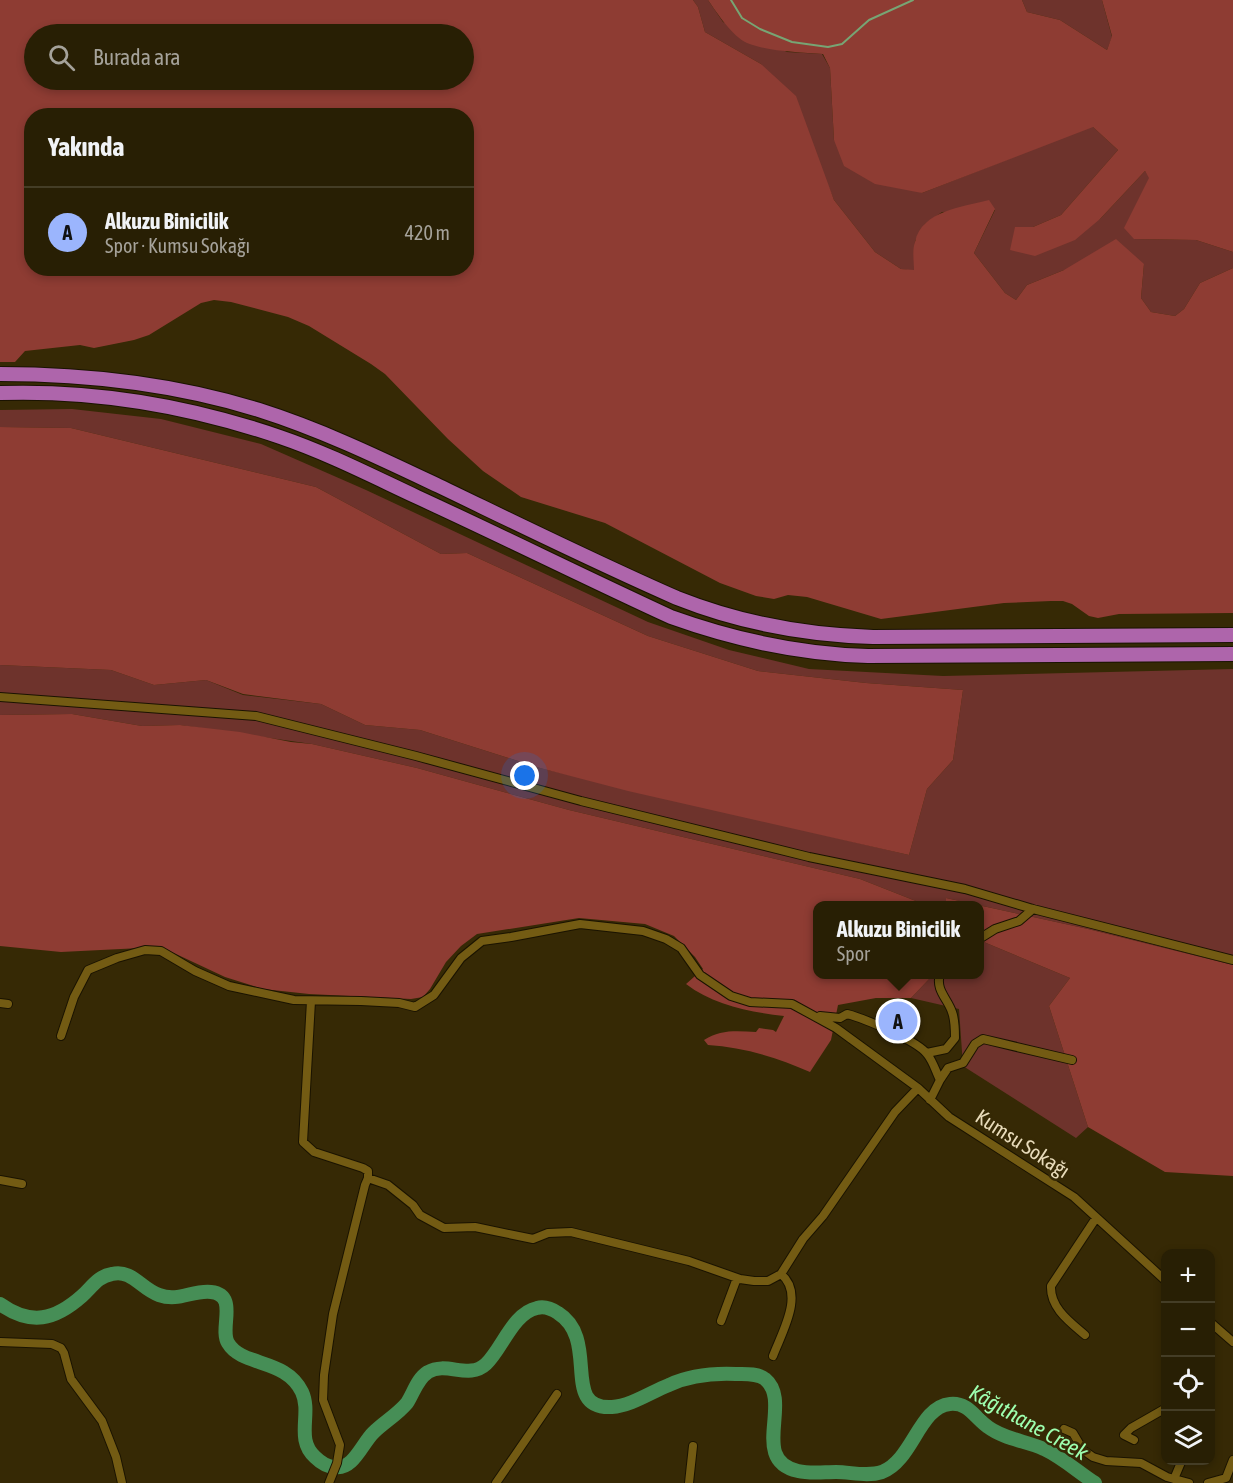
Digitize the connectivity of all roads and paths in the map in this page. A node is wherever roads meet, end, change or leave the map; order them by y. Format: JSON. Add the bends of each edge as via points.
{"nodes":[{"id":1,"x":0,"y":374,"type":"edge"},
{"id":2,"x":0,"y":393,"type":"edge"},
{"id":3,"x":1233,"y":635,"type":"edge"},
{"id":4,"x":1233,"y":654,"type":"edge"},
{"id":5,"x":0,"y":697,"type":"edge"},
{"id":6,"x":1033,"y":909,"type":"junction"},
{"id":7,"x":984,"y":936,"type":"edge"},
{"id":8,"x":1233,"y":960,"type":"edge"},
{"id":9,"x":940,"y":979,"type":"edge"},
{"id":10,"x":311,"y":1001,"type":"junction"},
{"id":11,"x":812,"y":1014,"type":"junction"},
{"id":12,"x":61,"y":1036,"type":"dead end"},
{"id":13,"x":927,"y":1053,"type":"junction"},
{"id":14,"x":1072,"y":1060,"type":"dead end"},
{"id":15,"x":940,"y":1080,"type":"junction"},
{"id":16,"x":918,"y":1088,"type":"junction"},
{"id":17,"x":930,"y":1100,"type":"junction"},
{"id":18,"x":368,"y":1178,"type":"junction"},
{"id":19,"x":0,"y":1180,"type":"edge"},
{"id":20,"x":22,"y":1184,"type":"dead end"},
{"id":21,"x":1096,"y":1218,"type":"junction"},
{"id":22,"x":781,"y":1274,"type":"junction"},
{"id":23,"x":1161,"y":1276,"type":"edge"},
{"id":24,"x":737,"y":1278,"type":"junction"},
{"id":25,"x":721,"y":1321,"type":"dead end"},
{"id":26,"x":1215,"y":1326,"type":"edge"},
{"id":27,"x":1085,"y":1335,"type":"dead end"},
{"id":28,"x":0,"y":1342,"type":"edge"},
{"id":29,"x":1233,"y":1342,"type":"edge"},
{"id":30,"x":773,"y":1356,"type":"dead end"},
{"id":31,"x":558,"y":1394,"type":"dead end"},
{"id":32,"x":1161,"y":1411,"type":"edge"},
{"id":33,"x":1064,"y":1429,"type":"dead end"},
{"id":34,"x":1134,"y":1440,"type":"dead end"},
{"id":35,"x":693,"y":1446,"type":"dead end"},
{"id":36,"x":1233,"y":1460,"type":"edge"},
{"id":37,"x":1180,"y":1465,"type":"edge"},
{"id":38,"x":1174,"y":1479,"type":"junction"},
{"id":39,"x":330,"y":1481,"type":"edge"},
{"id":40,"x":122,"y":1483,"type":"edge"},
{"id":41,"x":496,"y":1483,"type":"edge"},
{"id":42,"x":689,"y":1483,"type":"edge"},
{"id":43,"x":1189,"y":1483,"type":"edge"},
{"id":44,"x":1208,"y":1483,"type":"edge"}],
"edges":[{"from":1,"to":3,"type":"highway","via":[[71,375],[149,384],[273,415],[354,446],[677,598],[765,625],[865,637]]},
{"from":2,"to":4,"type":"highway","via":[[90,395],[156,404],[283,437],[671,617],[762,644],[861,656]]},
{"from":5,"to":6,"type":"street","via":[[256,716],[581,801],[809,857],[965,889]]},
{"from":6,"to":7,"type":"street","via":[[1019,921]]},
{"from":6,"to":8,"type":"street"},
{"from":9,"to":13,"type":"street","via":[[939,987],[954,1018],[955,1038],[946,1050]]},
{"from":10,"to":11,"type":"street","via":[[399,1003],[415,1007],[434,995],[461,957],[482,941],[580,924],[643,931],[666,939],[681,948],[700,975],[730,996],[750,1002],[792,1004]]},
{"from":10,"to":12,"type":"street","via":[[229,986],[161,951],[145,950],[88,970]]},
{"from":10,"to":18,"type":"street","via":[[303,1142],[314,1152],[363,1168],[368,1171]]},
{"from":11,"to":13,"type":"street","via":[[827,1018],[857,1016]]},
{"from":11,"to":16,"type":"street","name":"Kumsu Sokağı"},
{"from":13,"to":15,"type":"street"},
{"from":14,"to":15,"type":"street","via":[[984,1039],[975,1044],[963,1063],[948,1068]]},
{"from":15,"to":17,"type":"street"},
{"from":16,"to":17,"type":"street","name":"Kumsu Sokağı"},
{"from":16,"to":22,"type":"street","via":[[895,1112]]},
{"from":17,"to":21,"type":"street","name":"Kumsu Sokağı","via":[[1074,1197]]},
{"from":18,"to":24,"type":"street","via":[[388,1185],[420,1215],[444,1228],[475,1227],[533,1239],[548,1233],[571,1233],[689,1261]]},
{"from":18,"to":39,"type":"street","via":[[333,1314],[324,1375],[323,1400],[340,1445]]},
{"from":19,"to":20,"type":"street"},
{"from":21,"to":23,"type":"street","name":"Kumsu Sokağı"},
{"from":21,"to":27,"type":"street","via":[[1051,1286],[1050,1294],[1067,1320]]},
{"from":22,"to":24,"type":"street","via":[[768,1281]]},
{"from":22,"to":30,"type":"street","via":[[788,1280],[793,1298]]},
{"from":24,"to":25,"type":"street"},
{"from":26,"to":29,"type":"street"},
{"from":28,"to":40,"type":"street","via":[[61,1347],[71,1379],[102,1421]]},
{"from":31,"to":41,"type":"street"},
{"from":32,"to":34,"type":"street","via":[[1124,1435]]},
{"from":33,"to":38,"type":"street","via":[[1093,1457],[1140,1463]]},
{"from":35,"to":42,"type":"street"},
{"from":36,"to":44,"type":"street","via":[[1226,1478]]},
{"from":37,"to":38,"type":"street"},
{"from":38,"to":43,"type":"street"}]}
